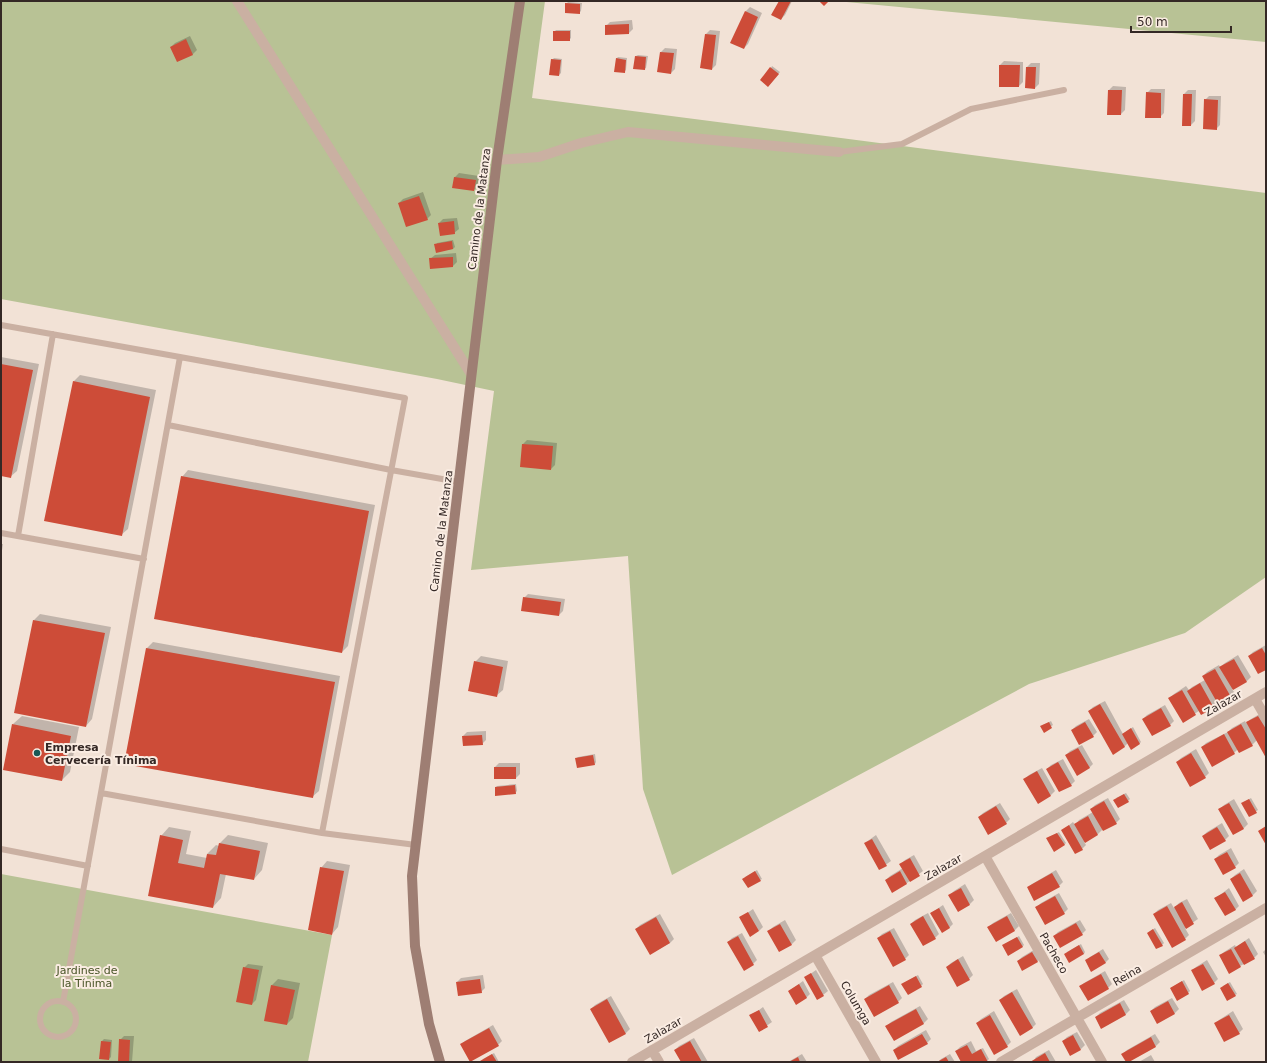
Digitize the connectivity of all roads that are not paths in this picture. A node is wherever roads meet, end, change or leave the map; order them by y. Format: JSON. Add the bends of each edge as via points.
{"nodes":[{"id":1,"x":236,"y":1,"type":"edge"},
{"id":2,"x":520,"y":1,"type":"edge"},
{"id":3,"x":1064,"y":90,"type":"dead end"},
{"id":4,"x":839,"y":152,"type":"joint"},
{"id":5,"x":497,"y":160,"type":"junction"},
{"id":6,"x":1,"y":325,"type":"edge"},
{"id":7,"x":53,"y":334,"type":"junction"},
{"id":8,"x":180,"y":357,"type":"junction"},
{"id":9,"x":471,"y":374,"type":"junction"},
{"id":10,"x":168,"y":425,"type":"junction"},
{"id":11,"x":391,"y":470,"type":"junction"},
{"id":12,"x":459,"y":482,"type":"junction"},
{"id":13,"x":1,"y":533,"type":"edge"},
{"id":14,"x":18,"y":536,"type":"junction"},
{"id":15,"x":144,"y":559,"type":"junction"},
{"id":16,"x":1266,"y":692,"type":"edge"},
{"id":17,"x":1255,"y":699,"type":"junction"},
{"id":18,"x":1266,"y":718,"type":"edge"},
{"id":19,"x":101,"y":793,"type":"junction"},
{"id":20,"x":322,"y":833,"type":"junction"},
{"id":21,"x":416,"y":845,"type":"junction"},
{"id":22,"x":1,"y":849,"type":"edge"},
{"id":23,"x":985,"y":856,"type":"junction"},
{"id":24,"x":88,"y":866,"type":"junction"},
{"id":25,"x":1266,"y":908,"type":"edge"},
{"id":26,"x":815,"y":955,"type":"junction"},
{"id":27,"x":63,"y":1002,"type":"junction"},
{"id":28,"x":1077,"y":1018,"type":"junction"},
{"id":29,"x":652,"y":1050,"type":"junction"},
{"id":30,"x":440,"y":1062,"type":"edge"},
{"id":31,"x":632,"y":1062,"type":"edge"},
{"id":32,"x":659,"y":1062,"type":"edge"},
{"id":33,"x":876,"y":1062,"type":"edge"},
{"id":34,"x":1001,"y":1062,"type":"edge"},
{"id":35,"x":1102,"y":1062,"type":"edge"}],
"edges":[{"from":1,"to":9,"type":"street"},
{"from":2,"to":5,"type":"street","name":"Camino de la Matanza"},
{"from":3,"to":4,"type":"lane","via":[[971,109],[902,144]]},
{"from":4,"to":5,"type":"street","via":[[628,132],[581,143],[539,157]]},
{"from":5,"to":9,"type":"street","name":"Camino de la Matanza"},
{"from":6,"to":7,"type":"lane"},
{"from":7,"to":8,"type":"lane"},
{"from":7,"to":14,"type":"lane"},
{"from":8,"to":10,"type":"lane"},
{"from":8,"to":11,"type":"lane","via":[[405,398]]},
{"from":9,"to":12,"type":"street","name":"Camino de la Matanza"},
{"from":10,"to":11,"type":"lane"},
{"from":10,"to":15,"type":"lane"},
{"from":11,"to":12,"type":"lane"},
{"from":11,"to":20,"type":"lane"},
{"from":12,"to":21,"type":"street","name":"Camino de la Matanza"},
{"from":13,"to":14,"type":"lane"},
{"from":14,"to":15,"type":"lane"},
{"from":15,"to":19,"type":"lane"},
{"from":16,"to":17,"type":"street","name":"Zalazar"},
{"from":17,"to":18,"type":"street"},
{"from":17,"to":23,"type":"street","name":"Zalazar"},
{"from":19,"to":20,"type":"lane"},
{"from":19,"to":24,"type":"lane"},
{"from":20,"to":21,"type":"lane"},
{"from":21,"to":30,"type":"street","name":"Camino de la Matanza","via":[[412,876],[415,946],[429,1024]]},
{"from":22,"to":24,"type":"lane"},
{"from":23,"to":26,"type":"street","name":"Zalazar"},
{"from":23,"to":28,"type":"street","name":"Pacheco"},
{"from":24,"to":27,"type":"lane"},
{"from":25,"to":28,"type":"street","name":"Reina"},
{"from":26,"to":29,"type":"street","name":"Zalazar"},
{"from":26,"to":33,"type":"street","name":"Columga"},
{"from":27,"to":27,"type":"lane","via":[[73,1009],[76,1021],[65,1036],[52,1036],[43,1030],[40,1014],[43,1008],[52,1002]]},
{"from":28,"to":34,"type":"street","name":"Reina"},
{"from":28,"to":35,"type":"street","name":"Pacheco"},
{"from":29,"to":31,"type":"street","name":"Zalazar"},
{"from":29,"to":32,"type":"street"}]}
